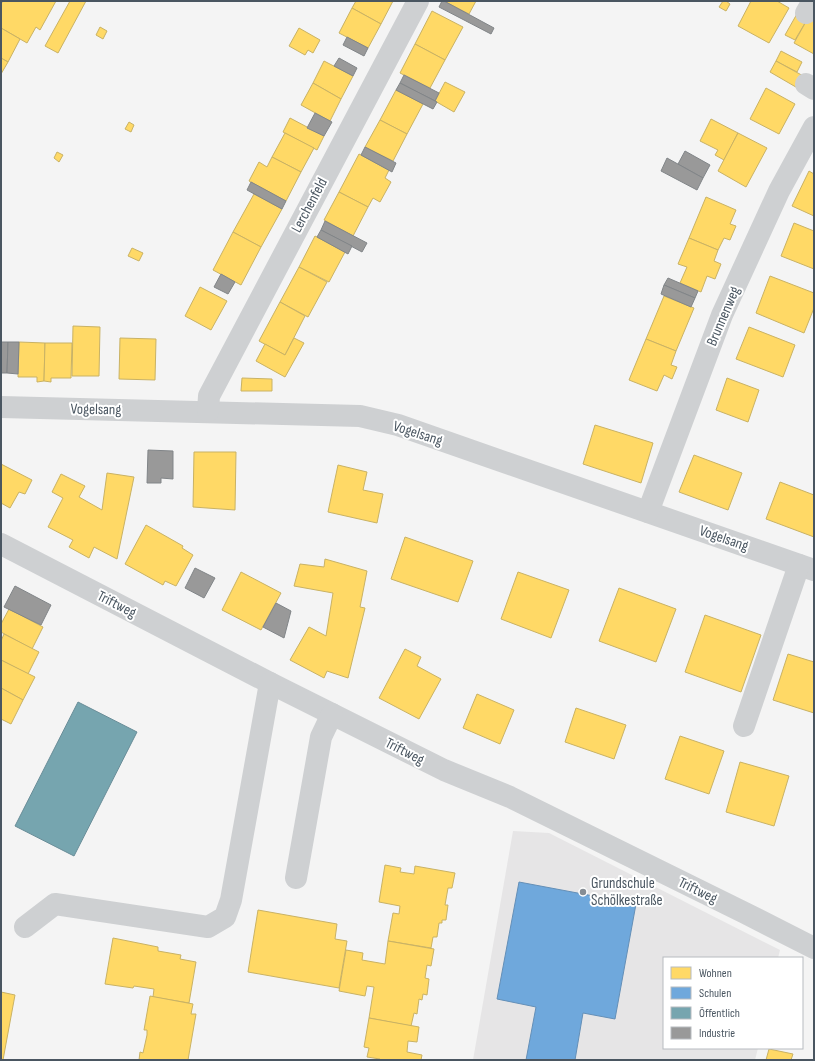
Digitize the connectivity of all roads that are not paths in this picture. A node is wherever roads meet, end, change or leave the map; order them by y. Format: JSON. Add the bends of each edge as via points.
{"nodes":[{"id":1,"x":418,"y":1,"type":"edge"},
{"id":2,"x":814,"y":127,"type":"edge"},
{"id":3,"x":1,"y":406,"type":"edge"},
{"id":4,"x":208,"y":411,"type":"junction"},
{"id":5,"x":648,"y":512,"type":"junction"},
{"id":6,"x":1,"y":544,"type":"edge"},
{"id":7,"x":807,"y":567,"type":"edge"},
{"id":8,"x":270,"y":683,"type":"junction"},
{"id":9,"x":332,"y":714,"type":"junction"},
{"id":10,"x":744,"y":726,"type":"dead end"},
{"id":11,"x":296,"y":878,"type":"dead end"},
{"id":12,"x":25,"y":927,"type":"dead end"},
{"id":13,"x":814,"y":948,"type":"edge"}],
"edges":[{"from":1,"to":4,"type":"street","name":"Lerchenfeld","via":[[209,396]]},
{"from":2,"to":5,"type":"street","name":"Brunnenweg","via":[[779,191],[722,315]]},
{"from":3,"to":4,"type":"street","name":"Vogelsang"},
{"from":4,"to":5,"type":"street","name":"Vogelsang","via":[[360,416],[398,425]]},
{"from":5,"to":7,"type":"street","name":"Vogelsang"},
{"from":6,"to":8,"type":"street","name":"Triftweg"},
{"from":7,"to":10,"type":"street"},
{"from":8,"to":9,"type":"street","name":"Triftweg"},
{"from":8,"to":12,"type":"street","via":[[231,900],[225,917],[208,927],[55,904]]},
{"from":9,"to":11,"type":"street","via":[[321,737]]},
{"from":9,"to":13,"type":"street","name":"Triftweg","via":[[444,770],[510,797]]}]}
